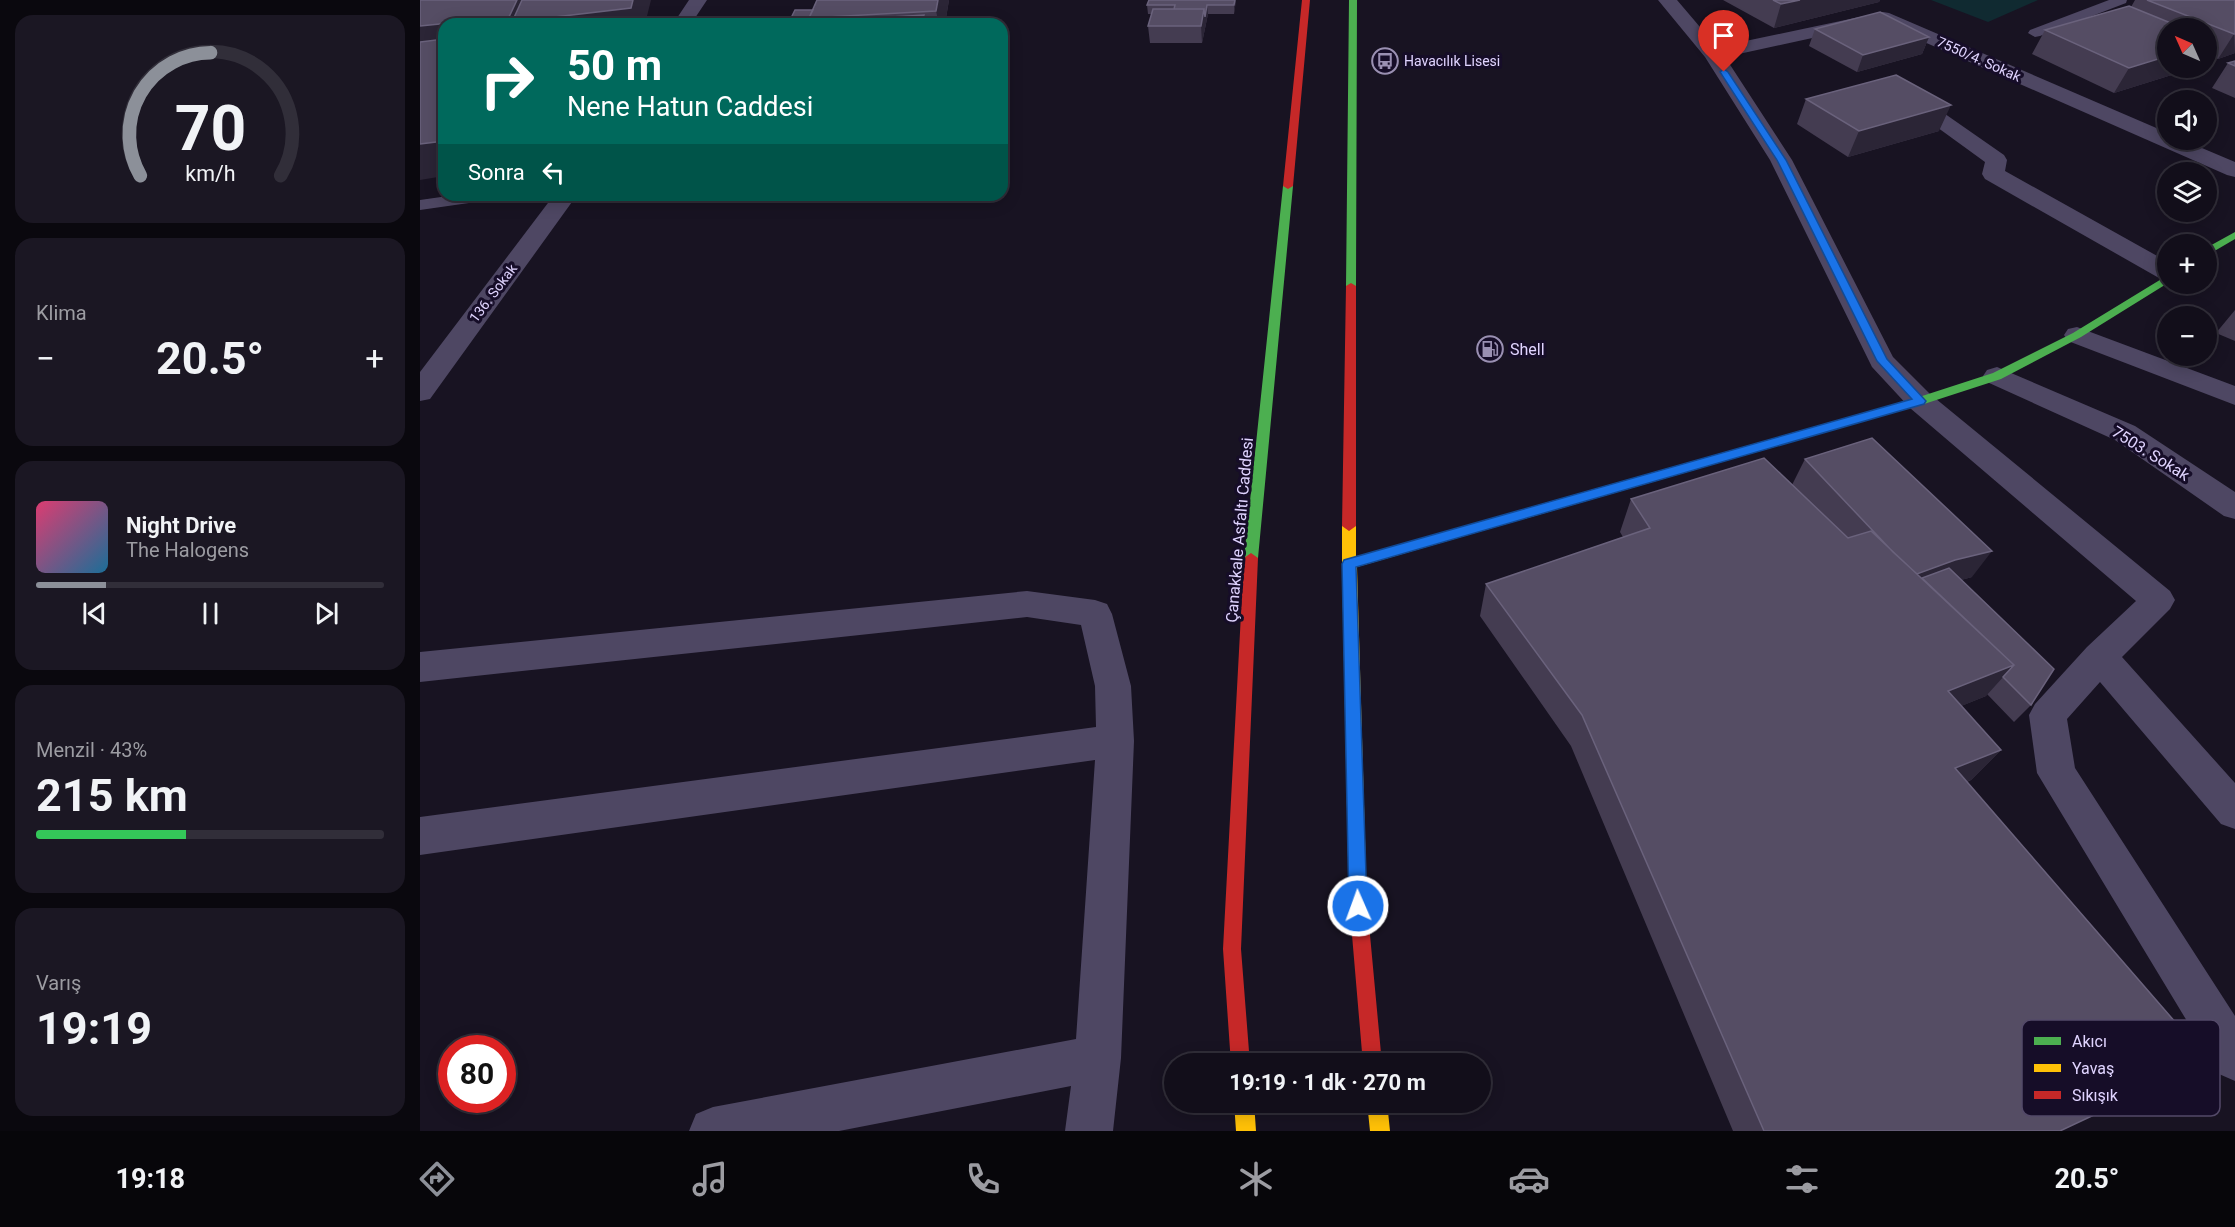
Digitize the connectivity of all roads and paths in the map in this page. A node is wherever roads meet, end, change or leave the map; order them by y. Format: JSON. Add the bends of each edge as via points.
{"nodes":[{"id":1,"x":698,"y":0,"type":"edge"},
{"id":2,"x":1306,"y":0,"type":"edge"},
{"id":3,"x":1353,"y":0,"type":"edge"},
{"id":4,"x":1667,"y":0,"type":"edge"},
{"id":5,"x":2121,"y":0,"type":"edge"},
{"id":6,"x":686,"y":18,"type":"edge"},
{"id":7,"x":2035,"y":33,"type":"dead end"},
{"id":8,"x":1713,"y":54,"type":"junction"},
{"id":9,"x":1908,"y":97,"type":"edge"},
{"id":10,"x":2235,"y":170,"type":"edge"},
{"id":11,"x":448,"y":201,"type":"edge"},
{"id":12,"x":562,"y":201,"type":"edge"},
{"id":13,"x":420,"y":205,"type":"edge"},
{"id":14,"x":2235,"y":235,"type":"edge"},
{"id":15,"x":2217,"y":246,"type":"edge"},
{"id":16,"x":2157,"y":267,"type":"edge"},
{"id":17,"x":2157,"y":285,"type":"edge"},
{"id":18,"x":2078,"y":334,"type":"junction"},
{"id":19,"x":1997,"y":376,"type":"junction"},
{"id":20,"x":420,"y":392,"type":"edge"},
{"id":21,"x":2235,"y":396,"type":"edge"},
{"id":22,"x":1920,"y":401,"type":"junction"},
{"id":23,"x":2235,"y":508,"type":"edge"},
{"id":24,"x":1349,"y":564,"type":"junction"},
{"id":25,"x":2100,"y":657,"type":"junction"},
{"id":26,"x":420,"y":667,"type":"edge"},
{"id":27,"x":1115,"y":741,"type":"junction"},
{"id":28,"x":2235,"y":811,"type":"edge"},
{"id":29,"x":420,"y":836,"type":"edge"},
{"id":30,"x":2211,"y":1020,"type":"edge"},
{"id":31,"x":2220,"y":1034,"type":"edge"},
{"id":32,"x":1240,"y":1053,"type":"edge"},
{"id":33,"x":1372,"y":1053,"type":"edge"},
{"id":34,"x":1098,"y":1058,"type":"junction"},
{"id":35,"x":2235,"y":1058,"type":"edge"},
{"id":36,"x":1245,"y":1113,"type":"edge"},
{"id":37,"x":1378,"y":1113,"type":"edge"},
{"id":38,"x":713,"y":1131,"type":"edge"},
{"id":39,"x":1089,"y":1131,"type":"edge"},
{"id":40,"x":1246,"y":1131,"type":"edge"},
{"id":41,"x":1380,"y":1131,"type":"edge"}],
"edges":[{"from":1,"to":6,"type":"street"},
{"from":2,"to":32,"type":"main road","name":"Çanakkale Asfaltı Caddesi","via":[[1251,560],[1232,949]]},
{"from":3,"to":24,"type":"main road"},
{"from":4,"to":8,"type":"street"},
{"from":5,"to":7,"type":"lane"},
{"from":8,"to":10,"type":"street","name":"7550/4. Sokak","via":[[1883,17]]},
{"from":8,"to":22,"type":"street","via":[[1781,160],[1882,361]]},
{"from":9,"to":16,"type":"street","via":[[1996,160],[1993,174]]},
{"from":11,"to":13,"type":"lane"},
{"from":12,"to":20,"type":"street","name":"136. Sokak"},
{"from":14,"to":15,"type":"main road"},
{"from":17,"to":18,"type":"main road"},
{"from":18,"to":19,"type":"main road"},
{"from":18,"to":21,"type":"street"},
{"from":19,"to":22,"type":"main road"},
{"from":19,"to":23,"type":"street","name":"7503. Sokak","via":[[2125,433]]},
{"from":22,"to":24,"type":"main road"},
{"from":22,"to":25,"type":"street","via":[[2158,600]]},
{"from":24,"to":33,"type":"main road","via":[[1358,906]]},
{"from":25,"to":28,"type":"street"},
{"from":25,"to":30,"type":"street","via":[[2048,715],[2056,773]]},
{"from":26,"to":27,"type":"street","via":[[1027,604],[1095,614],[1113,686]]},
{"from":27,"to":29,"type":"street"},
{"from":27,"to":34,"type":"street"},
{"from":31,"to":35,"type":"street"},
{"from":34,"to":38,"type":"street"},
{"from":34,"to":39,"type":"street"},
{"from":36,"to":40,"type":"main road"},
{"from":37,"to":41,"type":"main road"}]}
